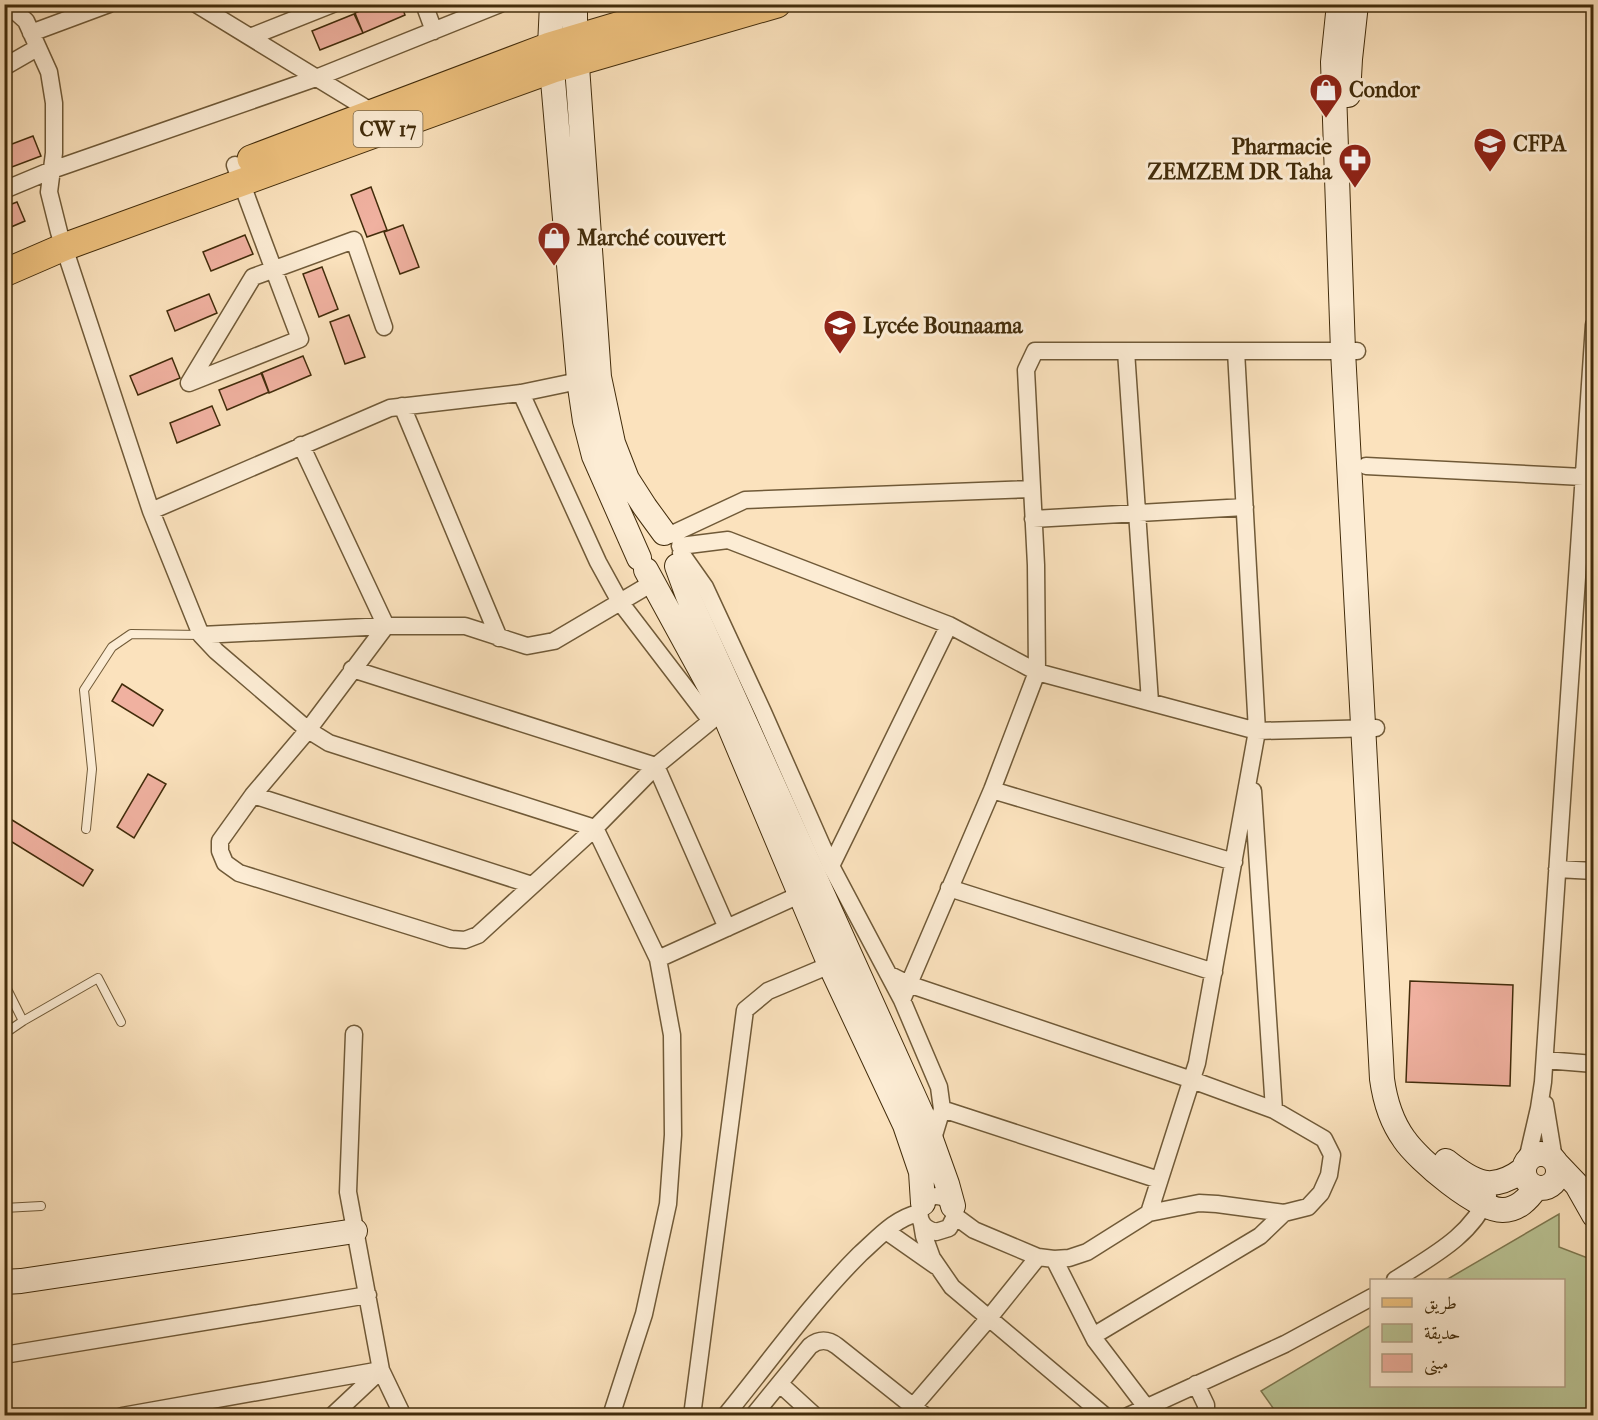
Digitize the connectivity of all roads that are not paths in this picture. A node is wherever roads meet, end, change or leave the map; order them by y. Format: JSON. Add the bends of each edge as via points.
{"nodes":[{"id":1,"x":7,"y":4,"type":"edge"},
{"id":2,"x":109,"y":4,"type":"edge"},
{"id":3,"x":196,"y":4,"type":"edge"},
{"id":4,"x":333,"y":4,"type":"edge"},
{"id":5,"x":424,"y":4,"type":"edge"},
{"id":6,"x":500,"y":4,"type":"edge"},
{"id":7,"x":552,"y":4,"type":"edge"},
{"id":8,"x":575,"y":4,"type":"edge"},
{"id":9,"x":692,"y":4,"type":"edge"},
{"id":10,"x":777,"y":4,"type":"edge"},
{"id":11,"x":1338,"y":4,"type":"edge"},
{"id":12,"x":1356,"y":4,"type":"edge"},
{"id":13,"x":434,"y":31,"type":"junction"},
{"id":14,"x":250,"y":37,"type":"junction"},
{"id":15,"x":34,"y":41,"type":"junction"},
{"id":16,"x":564,"y":54,"type":"junction"},
{"id":17,"x":4,"y":67,"type":"edge"},
{"id":18,"x":316,"y":78,"type":"junction"},
{"id":19,"x":374,"y":113,"type":"junction"},
{"id":20,"x":52,"y":170,"type":"junction"},
{"id":21,"x":238,"y":174,"type":"junction"},
{"id":22,"x":4,"y":190,"type":"edge"},
{"id":23,"x":62,"y":239,"type":"junction"},
{"id":24,"x":4,"y":255,"type":"edge"},
{"id":25,"x":273,"y":268,"type":"junction"},
{"id":26,"x":4,"y":273,"type":"edge"},
{"id":27,"x":1593,"y":325,"type":"edge"},
{"id":28,"x":384,"y":327,"type":"dead end"},
{"id":29,"x":1126,"y":351,"type":"junction"},
{"id":30,"x":1236,"y":351,"type":"junction"},
{"id":31,"x":1350,"y":351,"type":"junction"},
{"id":32,"x":589,"y":378,"type":"junction"},
{"id":33,"x":520,"y":393,"type":"junction"},
{"id":34,"x":402,"y":406,"type":"junction"},
{"id":35,"x":1590,"y":416,"type":"edge"},
{"id":36,"x":302,"y":445,"type":"junction"},
{"id":37,"x":1366,"y":466,"type":"junction"},
{"id":38,"x":1583,"y":477,"type":"junction"},
{"id":39,"x":1032,"y":489,"type":"junction"},
{"id":40,"x":1245,"y":507,"type":"junction"},
{"id":41,"x":151,"y":511,"type":"junction"},
{"id":42,"x":1137,"y":513,"type":"junction"},
{"id":43,"x":1034,"y":519,"type":"junction"},
{"id":44,"x":674,"y":547,"type":"junction"},
{"id":45,"x":646,"y":570,"type":"junction"},
{"id":46,"x":620,"y":602,"type":"junction"},
{"id":47,"x":949,"y":625,"type":"junction"},
{"id":48,"x":386,"y":626,"type":"junction"},
{"id":49,"x":201,"y":635,"type":"junction"},
{"id":50,"x":499,"y":638,"type":"junction"},
{"id":51,"x":352,"y":669,"type":"junction"},
{"id":52,"x":1037,"y":672,"type":"junction"},
{"id":53,"x":1150,"y":702,"type":"junction"},
{"id":54,"x":724,"y":712,"type":"junction"},
{"id":55,"x":1369,"y":728,"type":"junction"},
{"id":56,"x":308,"y":730,"type":"junction"},
{"id":57,"x":1257,"y":731,"type":"junction"},
{"id":58,"x":1251,"y":763,"type":"junction"},
{"id":59,"x":656,"y":766,"type":"junction"},
{"id":60,"x":992,"y":790,"type":"junction"},
{"id":61,"x":253,"y":795,"type":"junction"},
{"id":62,"x":595,"y":828,"type":"junction"},
{"id":63,"x":86,"y":829,"type":"dead end"},
{"id":64,"x":1234,"y":862,"type":"junction"},
{"id":65,"x":1557,"y":869,"type":"junction"},
{"id":66,"x":1593,"y":871,"type":"edge"},
{"id":67,"x":816,"y":882,"type":"junction"},
{"id":68,"x":532,"y":885,"type":"junction"},
{"id":69,"x":949,"y":888,"type":"junction"},
{"id":70,"x":727,"y":928,"type":"junction"},
{"id":71,"x":658,"y":959,"type":"junction"},
{"id":72,"x":830,"y":965,"type":"junction"},
{"id":73,"x":1214,"y":972,"type":"junction"},
{"id":74,"x":888,"y":974,"type":"junction"},
{"id":75,"x":909,"y":984,"type":"junction"},
{"id":76,"x":6,"y":991,"type":"edge"},
{"id":77,"x":902,"y":1000,"type":"junction"},
{"id":78,"x":23,"y":1021,"type":"junction"},
{"id":79,"x":121,"y":1022,"type":"dead end"},
{"id":80,"x":4,"y":1034,"type":"edge"},
{"id":81,"x":354,"y":1034,"type":"dead end"},
{"id":82,"x":1545,"y":1060,"type":"junction"},
{"id":83,"x":1593,"y":1064,"type":"edge"},
{"id":84,"x":1192,"y":1080,"type":"junction"},
{"id":85,"x":1543,"y":1082,"type":"junction"},
{"id":86,"x":942,"y":1109,"type":"junction"},
{"id":87,"x":1274,"y":1110,"type":"junction"},
{"id":88,"x":932,"y":1142,"type":"junction"},
{"id":89,"x":1556,"y":1161,"type":"junction"},
{"id":90,"x":1532,"y":1176,"type":"junction"},
{"id":91,"x":1160,"y":1180,"type":"junction"},
{"id":92,"x":1489,"y":1194,"type":"junction"},
{"id":93,"x":41,"y":1206,"type":"dead end"},
{"id":94,"x":4,"y":1208,"type":"edge"},
{"id":95,"x":1592,"y":1211,"type":"edge"},
{"id":96,"x":922,"y":1213,"type":"junction"},
{"id":97,"x":1149,"y":1213,"type":"junction"},
{"id":98,"x":1284,"y":1213,"type":"junction"},
{"id":99,"x":951,"y":1220,"type":"junction"},
{"id":100,"x":886,"y":1230,"type":"junction"},
{"id":101,"x":355,"y":1231,"type":"junction"},
{"id":102,"x":1046,"y":1258,"type":"junction"},
{"id":103,"x":939,"y":1268,"type":"junction"},
{"id":104,"x":1398,"y":1279,"type":"edge"},
{"id":105,"x":4,"y":1282,"type":"edge"},
{"id":106,"x":368,"y":1295,"type":"junction"},
{"id":107,"x":1370,"y":1298,"type":"edge"},
{"id":108,"x":989,"y":1318,"type":"junction"},
{"id":109,"x":1093,"y":1336,"type":"junction"},
{"id":110,"x":4,"y":1355,"type":"edge"},
{"id":111,"x":381,"y":1370,"type":"junction"},
{"id":112,"x":780,"y":1384,"type":"junction"},
{"id":113,"x":1196,"y":1384,"type":"junction"},
{"id":114,"x":1146,"y":1407,"type":"junction"},
{"id":115,"x":915,"y":1412,"type":"edge"},
{"id":116,"x":122,"y":1416,"type":"edge"},
{"id":117,"x":332,"y":1416,"type":"edge"},
{"id":118,"x":403,"y":1416,"type":"edge"},
{"id":119,"x":611,"y":1416,"type":"edge"},
{"id":120,"x":692,"y":1416,"type":"edge"},
{"id":121,"x":725,"y":1416,"type":"edge"},
{"id":122,"x":753,"y":1416,"type":"edge"},
{"id":123,"x":814,"y":1416,"type":"edge"},
{"id":124,"x":1105,"y":1416,"type":"edge"},
{"id":125,"x":1128,"y":1416,"type":"edge"},
{"id":126,"x":1206,"y":1416,"type":"edge"}],
"edges":[{"from":1,"to":15,"type":"street","via":[[26,21]]},
{"from":2,"to":15,"type":"street"},
{"from":3,"to":14,"type":"street"},
{"from":4,"to":14,"type":"street"},
{"from":5,"to":13,"type":"street"},
{"from":6,"to":13,"type":"street"},
{"from":7,"to":16,"type":"street"},
{"from":8,"to":16,"type":"street"},
{"from":9,"to":16,"type":"main road","number":"CW 17"},
{"from":10,"to":16,"type":"main road","number":"CW 17"},
{"from":11,"to":31,"type":"street","via":[[1333,62]]},
{"from":12,"to":31,"type":"street","via":[[1347,156]]},
{"from":13,"to":18,"type":"street"},
{"from":14,"to":18,"type":"street"},
{"from":15,"to":17,"type":"street"},
{"from":15,"to":20,"type":"street","via":[[49,72],[54,103]]},
{"from":16,"to":19,"type":"main road","number":"CW 17"},
{"from":16,"to":21,"type":"main road","number":"CW 17"},
{"from":16,"to":32,"type":"street"},
{"from":18,"to":19,"type":"street"},
{"from":18,"to":20,"type":"street"},
{"from":19,"to":21,"type":"main road","number":"CW 17"},
{"from":20,"to":22,"type":"street"},
{"from":20,"to":23,"type":"street","via":[[49,192]]},
{"from":21,"to":23,"type":"main road","number":"CW 17"},
{"from":21,"to":25,"type":"street"},
{"from":23,"to":24,"type":"main road","number":"CW 17"},
{"from":23,"to":26,"type":"main road","number":"CW 17"},
{"from":23,"to":41,"type":"street"},
{"from":25,"to":25,"type":"street","via":[[300,339],[189,383],[253,277]]},
{"from":25,"to":28,"type":"street","via":[[354,240]]},
{"from":27,"to":35,"type":"street"},
{"from":29,"to":30,"type":"street"},
{"from":29,"to":39,"type":"street","via":[[1035,351],[1026,370]]},
{"from":29,"to":42,"type":"street"},
{"from":30,"to":31,"type":"street"},
{"from":30,"to":40,"type":"street"},
{"from":31,"to":37,"type":"street"},
{"from":31,"to":55,"type":"street"},
{"from":32,"to":33,"type":"street"},
{"from":32,"to":44,"type":"street","via":[[627,478]]},
{"from":32,"to":45,"type":"street","via":[[594,456]]},
{"from":33,"to":34,"type":"street"},
{"from":33,"to":46,"type":"street"},
{"from":34,"to":36,"type":"street"},
{"from":34,"to":50,"type":"street"},
{"from":35,"to":38,"type":"street"},
{"from":36,"to":41,"type":"street"},
{"from":36,"to":48,"type":"street"},
{"from":37,"to":38,"type":"street"},
{"from":37,"to":55,"type":"street"},
{"from":38,"to":65,"type":"street"},
{"from":39,"to":43,"type":"street"},
{"from":39,"to":44,"type":"street","via":[[745,500]]},
{"from":40,"to":42,"type":"street"},
{"from":40,"to":57,"type":"street"},
{"from":41,"to":49,"type":"street"},
{"from":42,"to":43,"type":"street"},
{"from":42,"to":53,"type":"street"},
{"from":43,"to":52,"type":"street"},
{"from":44,"to":45,"type":"street","via":[[672,571],[659,575]]},
{"from":44,"to":45,"type":"street","via":[[657,533],[645,539],[640,545]]},
{"from":44,"to":47,"type":"street","via":[[728,540]]},
{"from":44,"to":54,"type":"street"},
{"from":44,"to":67,"type":"street","via":[[705,586],[763,712]]},
{"from":45,"to":46,"type":"street"},
{"from":45,"to":54,"type":"street"},
{"from":46,"to":50,"type":"street","via":[[554,641],[526,646]]},
{"from":46,"to":54,"type":"street"},
{"from":47,"to":52,"type":"street"},
{"from":47,"to":67,"type":"street"},
{"from":48,"to":49,"type":"street"},
{"from":48,"to":50,"type":"street","via":[[465,626]]},
{"from":48,"to":51,"type":"street"},
{"from":49,"to":56,"type":"street"},
{"from":49,"to":63,"type":"lane","via":[[131,634],[112,647],[84,690],[92,769]]},
{"from":51,"to":56,"type":"street"},
{"from":51,"to":59,"type":"street"},
{"from":52,"to":53,"type":"street"},
{"from":52,"to":60,"type":"street"},
{"from":53,"to":57,"type":"street"},
{"from":54,"to":59,"type":"street"},
{"from":54,"to":67,"type":"street"},
{"from":55,"to":57,"type":"street"},
{"from":55,"to":92,"type":"street","via":[[1391,1053],[1400,1103],[1434,1150],[1480,1182]]},
{"from":56,"to":61,"type":"street"},
{"from":56,"to":62,"type":"street","via":[[329,743]]},
{"from":57,"to":58,"type":"street"},
{"from":58,"to":64,"type":"street"},
{"from":58,"to":87,"type":"street"},
{"from":59,"to":62,"type":"street"},
{"from":59,"to":70,"type":"street"},
{"from":60,"to":64,"type":"street"},
{"from":60,"to":69,"type":"street"},
{"from":61,"to":68,"type":"street"},
{"from":61,"to":68,"type":"street","via":[[220,841],[225,863],[239,873],[451,939],[465,940],[478,935]]},
{"from":62,"to":68,"type":"street"},
{"from":62,"to":71,"type":"street"},
{"from":64,"to":73,"type":"street"},
{"from":65,"to":66,"type":"street"},
{"from":65,"to":82,"type":"street"},
{"from":67,"to":70,"type":"street"},
{"from":67,"to":72,"type":"street"},
{"from":67,"to":74,"type":"street"},
{"from":67,"to":88,"type":"street"},
{"from":69,"to":73,"type":"street"},
{"from":69,"to":75,"type":"street"},
{"from":70,"to":71,"type":"street"},
{"from":71,"to":119,"type":"street","via":[[672,1035],[673,1135],[668,1204],[644,1314]]},
{"from":72,"to":96,"type":"street","via":[[912,1142],[921,1172]]},
{"from":72,"to":120,"type":"street","via":[[768,992],[745,1010]]},
{"from":73,"to":84,"type":"street"},
{"from":74,"to":75,"type":"street"},
{"from":74,"to":77,"type":"street"},
{"from":75,"to":77,"type":"street"},
{"from":75,"to":84,"type":"street"},
{"from":76,"to":78,"type":"lane"},
{"from":77,"to":86,"type":"street","via":[[939,1087]]},
{"from":78,"to":79,"type":"lane","via":[[98,978]]},
{"from":78,"to":80,"type":"lane"},
{"from":81,"to":101,"type":"street","via":[[348,1192]]},
{"from":82,"to":83,"type":"street"},
{"from":82,"to":85,"type":"street"},
{"from":84,"to":87,"type":"street"},
{"from":84,"to":91,"type":"street"},
{"from":85,"to":89,"type":"street"},
{"from":85,"to":90,"type":"street"},
{"from":86,"to":88,"type":"street"},
{"from":86,"to":91,"type":"street"},
{"from":87,"to":98,"type":"street","via":[[1324,1138],[1332,1155],[1321,1193],[1308,1207]]},
{"from":88,"to":99,"type":"street"},
{"from":89,"to":90,"type":"street","via":[[1544,1153],[1532,1156]]},
{"from":89,"to":90,"type":"street","via":[[1557,1177],[1548,1187]]},
{"from":89,"to":95,"type":"street","via":[[1577,1185]]},
{"from":90,"to":92,"type":"street","via":[[1505,1181]]},
{"from":90,"to":95,"type":"street"},
{"from":91,"to":97,"type":"street"},
{"from":92,"to":104,"type":"street","via":[[1465,1232]]},
{"from":93,"to":94,"type":"lane"},
{"from":96,"to":99,"type":"street","via":[[931,1231],[942,1232]]},
{"from":96,"to":99,"type":"street","via":[[928,1199],[939,1196],[944,1198]]},
{"from":96,"to":100,"type":"street","via":[[904,1218]]},
{"from":96,"to":103,"type":"street","via":[[927,1247]]},
{"from":97,"to":98,"type":"street","via":[[1200,1203]]},
{"from":97,"to":102,"type":"street","via":[[1078,1256]]},
{"from":98,"to":109,"type":"street","via":[[1260,1236]]},
{"from":99,"to":102,"type":"street"},
{"from":99,"to":103,"type":"street"},
{"from":100,"to":103,"type":"street"},
{"from":100,"to":121,"type":"street","via":[[818,1299]]},
{"from":101,"to":105,"type":"street"},
{"from":101,"to":106,"type":"street"},
{"from":102,"to":108,"type":"street"},
{"from":102,"to":109,"type":"street"},
{"from":103,"to":108,"type":"street","via":[[952,1287]]},
{"from":106,"to":110,"type":"street"},
{"from":106,"to":111,"type":"street"},
{"from":107,"to":113,"type":"street","via":[[1285,1344]]},
{"from":108,"to":115,"type":"street"},
{"from":108,"to":124,"type":"street"},
{"from":109,"to":114,"type":"street"},
{"from":111,"to":116,"type":"street"},
{"from":111,"to":117,"type":"street"},
{"from":111,"to":118,"type":"street"},
{"from":112,"to":115,"type":"street","via":[[810,1346],[827,1341]]},
{"from":112,"to":122,"type":"street"},
{"from":112,"to":123,"type":"street"},
{"from":113,"to":114,"type":"street"},
{"from":113,"to":126,"type":"street","via":[[1206,1405]]},
{"from":114,"to":125,"type":"street"}]}
